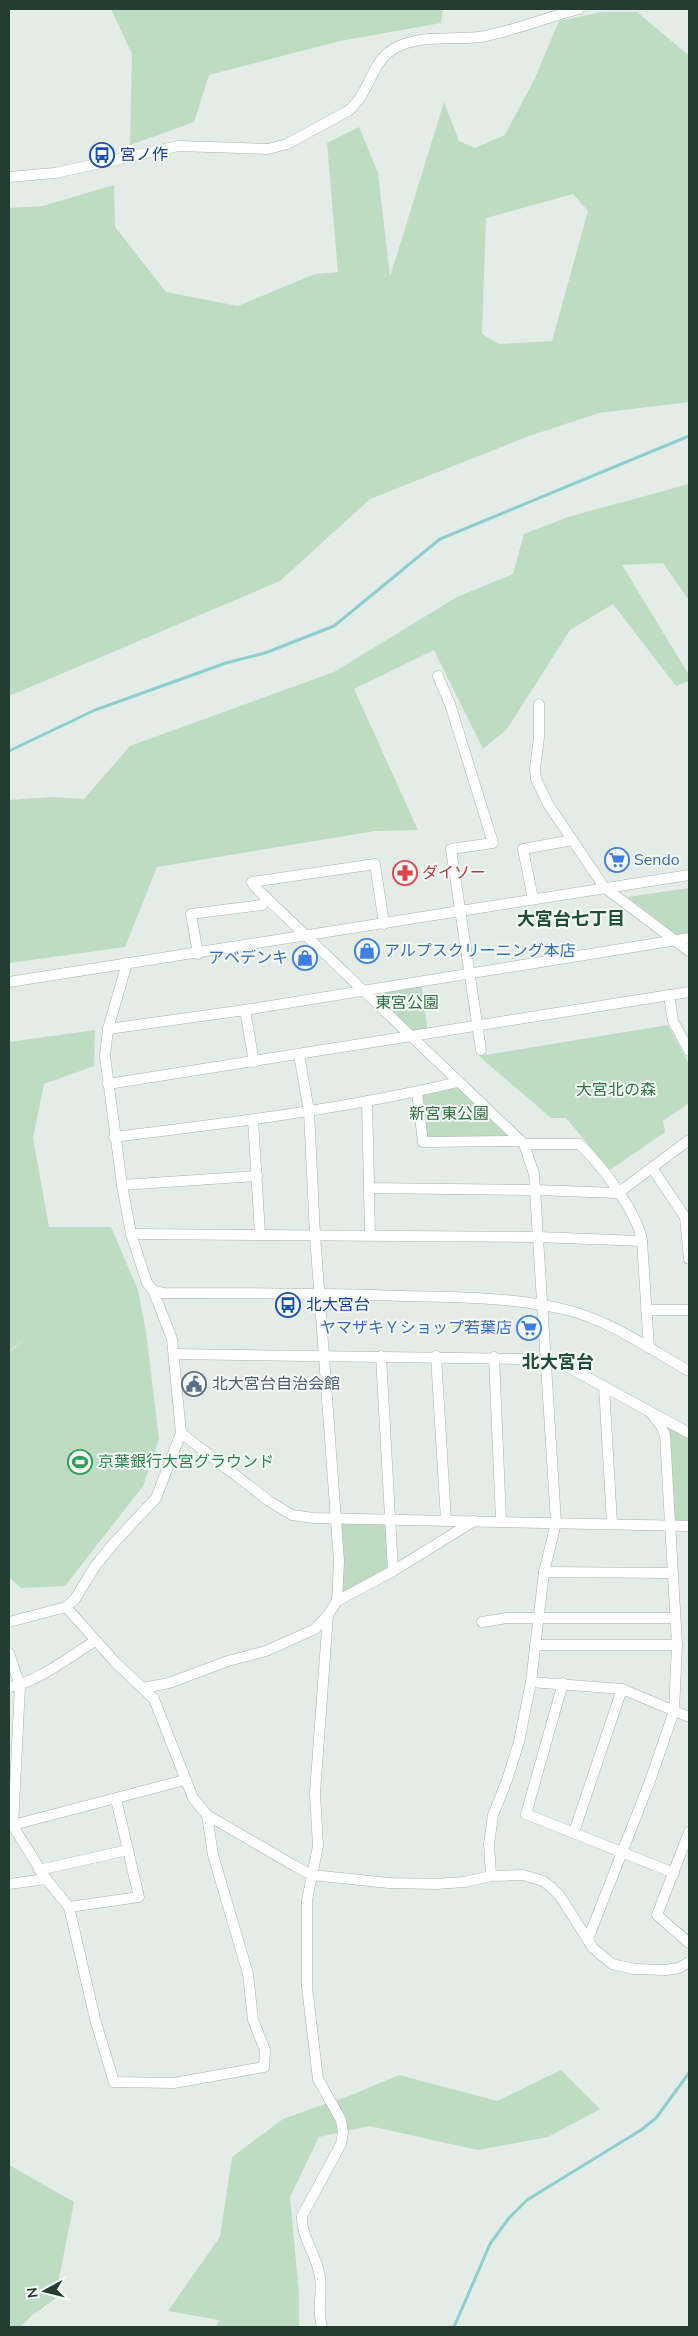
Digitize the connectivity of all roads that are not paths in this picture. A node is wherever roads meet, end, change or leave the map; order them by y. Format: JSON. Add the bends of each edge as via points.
{"nodes":[{"id":1,"x":579,"y":9,"type":"edge"},
{"id":2,"x":9,"y":177,"type":"edge"},
{"id":3,"x":438,"y":676,"type":"dead end"},
{"id":4,"x":539,"y":704,"type":"dead end"},
{"id":5,"x":573,"y":840,"type":"junction"},
{"id":6,"x":689,"y":875,"type":"edge"},
{"id":7,"x":604,"y":887,"type":"junction"},
{"id":8,"x":267,"y":898,"type":"junction"},
{"id":9,"x":533,"y":899,"type":"junction"},
{"id":10,"x":459,"y":911,"type":"junction"},
{"id":11,"x":384,"y":924,"type":"junction"},
{"id":12,"x":307,"y":937,"type":"junction"},
{"id":13,"x":689,"y":938,"type":"edge"},
{"id":14,"x":674,"y":940,"type":"junction"},
{"id":15,"x":689,"y":951,"type":"edge"},
{"id":16,"x":198,"y":954,"type":"junction"},
{"id":17,"x":127,"y":964,"type":"junction"},
{"id":18,"x":470,"y":974,"type":"junction"},
{"id":19,"x":9,"y":982,"type":"edge"},
{"id":20,"x":364,"y":990,"type":"junction"},
{"id":21,"x":689,"y":992,"type":"edge"},
{"id":22,"x":668,"y":996,"type":"junction"},
{"id":23,"x":245,"y":1010,"type":"junction"},
{"id":24,"x":478,"y":1026,"type":"junction"},
{"id":25,"x":108,"y":1029,"type":"junction"},
{"id":26,"x":412,"y":1035,"type":"junction"},
{"id":27,"x":481,"y":1050,"type":"dead end"},
{"id":28,"x":689,"y":1051,"type":"edge"},
{"id":29,"x":300,"y":1055,"type":"junction"},
{"id":30,"x":254,"y":1062,"type":"junction"},
{"id":31,"x":458,"y":1082,"type":"junction"},
{"id":32,"x":108,"y":1084,"type":"junction"},
{"id":33,"x":417,"y":1092,"type":"junction"},
{"id":34,"x":367,"y":1101,"type":"junction"},
{"id":35,"x":309,"y":1111,"type":"junction"},
{"id":36,"x":253,"y":1120,"type":"junction"},
{"id":37,"x":114,"y":1137,"type":"junction"},
{"id":38,"x":689,"y":1141,"type":"edge"},
{"id":39,"x":523,"y":1143,"type":"junction"},
{"id":40,"x":652,"y":1168,"type":"junction"},
{"id":41,"x":257,"y":1176,"type":"junction"},
{"id":42,"x":122,"y":1185,"type":"junction"},
{"id":43,"x":369,"y":1188,"type":"junction"},
{"id":44,"x":536,"y":1190,"type":"junction"},
{"id":45,"x":618,"y":1193,"type":"junction"},
{"id":46,"x":131,"y":1234,"type":"junction"},
{"id":47,"x":260,"y":1234,"type":"junction"},
{"id":48,"x":315,"y":1235,"type":"junction"},
{"id":49,"x":370,"y":1235,"type":"junction"},
{"id":50,"x":537,"y":1238,"type":"junction"},
{"id":51,"x":642,"y":1241,"type":"junction"},
{"id":52,"x":689,"y":1259,"type":"edge"},
{"id":53,"x":153,"y":1290,"type":"junction"},
{"id":54,"x":320,"y":1294,"type":"junction"},
{"id":55,"x":544,"y":1306,"type":"junction"},
{"id":56,"x":646,"y":1310,"type":"junction"},
{"id":57,"x":689,"y":1310,"type":"edge"},
{"id":58,"x":648,"y":1348,"type":"junction"},
{"id":59,"x":174,"y":1354,"type":"junction"},
{"id":60,"x":324,"y":1355,"type":"junction"},
{"id":61,"x":381,"y":1356,"type":"junction"},
{"id":62,"x":436,"y":1356,"type":"junction"},
{"id":63,"x":494,"y":1357,"type":"junction"},
{"id":64,"x":547,"y":1363,"type":"junction"},
{"id":65,"x":689,"y":1371,"type":"edge"},
{"id":66,"x":604,"y":1386,"type":"junction"},
{"id":67,"x":650,"y":1412,"type":"junction"},
{"id":68,"x":689,"y":1432,"type":"edge"},
{"id":69,"x":181,"y":1433,"type":"junction"},
{"id":70,"x":336,"y":1518,"type":"junction"},
{"id":71,"x":391,"y":1519,"type":"junction"},
{"id":72,"x":446,"y":1520,"type":"junction"},
{"id":73,"x":474,"y":1520,"type":"junction"},
{"id":74,"x":501,"y":1520,"type":"junction"},
{"id":75,"x":556,"y":1523,"type":"junction"},
{"id":76,"x":612,"y":1523,"type":"junction"},
{"id":77,"x":670,"y":1525,"type":"junction"},
{"id":78,"x":689,"y":1526,"type":"edge"},
{"id":79,"x":393,"y":1571,"type":"junction"},
{"id":80,"x":544,"y":1572,"type":"junction"},
{"id":81,"x":672,"y":1573,"type":"junction"},
{"id":82,"x":337,"y":1601,"type":"junction"},
{"id":83,"x":66,"y":1607,"type":"junction"},
{"id":84,"x":328,"y":1615,"type":"junction"},
{"id":85,"x":675,"y":1618,"type":"junction"},
{"id":86,"x":537,"y":1620,"type":"junction"},
{"id":87,"x":9,"y":1622,"type":"edge"},
{"id":88,"x":482,"y":1622,"type":"dead end"},
{"id":89,"x":95,"y":1641,"type":"junction"},
{"id":90,"x":536,"y":1645,"type":"junction"},
{"id":91,"x":678,"y":1645,"type":"junction"},
{"id":92,"x":9,"y":1653,"type":"edge"},
{"id":93,"x":531,"y":1682,"type":"junction"},
{"id":94,"x":563,"y":1684,"type":"junction"},
{"id":95,"x":20,"y":1686,"type":"junction"},
{"id":96,"x":9,"y":1687,"type":"edge"},
{"id":97,"x":143,"y":1688,"type":"junction"},
{"id":98,"x":622,"y":1689,"type":"junction"},
{"id":99,"x":674,"y":1711,"type":"junction"},
{"id":100,"x":689,"y":1717,"type":"edge"},
{"id":101,"x":13,"y":1730,"type":"edge"},
{"id":102,"x":12,"y":1775,"type":"edge"},
{"id":103,"x":185,"y":1780,"type":"junction"},
{"id":104,"x":116,"y":1799,"type":"junction"},
{"id":105,"x":207,"y":1815,"type":"junction"},
{"id":106,"x":11,"y":1826,"type":"edge"},
{"id":107,"x":574,"y":1832,"type":"junction"},
{"id":108,"x":689,"y":1832,"type":"edge"},
{"id":109,"x":128,"y":1850,"type":"junction"},
{"id":110,"x":622,"y":1851,"type":"junction"},
{"id":111,"x":39,"y":1870,"type":"junction"},
{"id":112,"x":674,"y":1873,"type":"junction"},
{"id":113,"x":312,"y":1875,"type":"junction"},
{"id":114,"x":491,"y":1876,"type":"junction"},
{"id":115,"x":46,"y":1879,"type":"junction"},
{"id":116,"x":9,"y":1884,"type":"edge"},
{"id":117,"x":69,"y":1908,"type":"junction"},
{"id":118,"x":588,"y":1939,"type":"junction"},
{"id":119,"x":689,"y":1943,"type":"edge"},
{"id":120,"x":689,"y":1962,"type":"edge"},
{"id":121,"x":322,"y":2327,"type":"edge"}],
"edges":[{"from":1,"to":2,"type":"street","via":[[484,36],[404,44],[384,56],[362,97],[348,111],[278,147],[178,146],[56,173]]},
{"from":3,"to":10,"type":"street","via":[[451,707],[493,843],[451,849]]},
{"from":4,"to":5,"type":"street","via":[[536,779],[548,804]]},
{"from":5,"to":7,"type":"street"},
{"from":5,"to":9,"type":"street","via":[[523,849]]},
{"from":6,"to":7,"type":"street"},
{"from":7,"to":9,"type":"street"},
{"from":7,"to":14,"type":"street"},
{"from":8,"to":11,"type":"street","via":[[252,882],[375,864]]},
{"from":8,"to":12,"type":"street"},
{"from":8,"to":16,"type":"street","via":[[262,905],[191,914]]},
{"from":9,"to":10,"type":"street"},
{"from":10,"to":11,"type":"street"},
{"from":10,"to":18,"type":"street"},
{"from":11,"to":12,"type":"street"},
{"from":12,"to":16,"type":"street"},
{"from":12,"to":20,"type":"street"},
{"from":13,"to":14,"type":"street"},
{"from":14,"to":15,"type":"street"},
{"from":14,"to":18,"type":"street"},
{"from":16,"to":17,"type":"street"},
{"from":17,"to":19,"type":"street"},
{"from":17,"to":25,"type":"street"},
{"from":18,"to":20,"type":"street"},
{"from":18,"to":24,"type":"street"},
{"from":20,"to":23,"type":"street"},
{"from":20,"to":26,"type":"street"},
{"from":21,"to":22,"type":"street"},
{"from":22,"to":24,"type":"street"},
{"from":22,"to":28,"type":"street","via":[[674,1021]]},
{"from":23,"to":25,"type":"street"},
{"from":23,"to":30,"type":"street"},
{"from":24,"to":26,"type":"street"},
{"from":24,"to":27,"type":"street"},
{"from":25,"to":32,"type":"street"},
{"from":26,"to":29,"type":"street"},
{"from":26,"to":31,"type":"street"},
{"from":29,"to":30,"type":"street"},
{"from":29,"to":35,"type":"street"},
{"from":30,"to":32,"type":"street"},
{"from":31,"to":33,"type":"street"},
{"from":31,"to":39,"type":"street"},
{"from":32,"to":37,"type":"street"},
{"from":33,"to":34,"type":"street"},
{"from":33,"to":39,"type":"street","via":[[422,1142]]},
{"from":34,"to":35,"type":"street"},
{"from":34,"to":43,"type":"street"},
{"from":35,"to":36,"type":"street"},
{"from":35,"to":48,"type":"street"},
{"from":36,"to":37,"type":"street"},
{"from":36,"to":41,"type":"street"},
{"from":37,"to":42,"type":"street"},
{"from":38,"to":40,"type":"street"},
{"from":39,"to":44,"type":"street","via":[[531,1161]]},
{"from":39,"to":45,"type":"street","via":[[580,1144],[595,1158]]},
{"from":40,"to":45,"type":"street"},
{"from":40,"to":52,"type":"street","via":[[684,1217]]},
{"from":41,"to":42,"type":"street"},
{"from":41,"to":47,"type":"street"},
{"from":42,"to":46,"type":"street"},
{"from":43,"to":44,"type":"street"},
{"from":43,"to":49,"type":"street"},
{"from":44,"to":45,"type":"street"},
{"from":44,"to":50,"type":"street"},
{"from":45,"to":51,"type":"street","via":[[634,1216]]},
{"from":46,"to":47,"type":"street"},
{"from":46,"to":53,"type":"street","via":[[147,1283]]},
{"from":47,"to":48,"type":"street"},
{"from":48,"to":49,"type":"street"},
{"from":48,"to":54,"type":"street"},
{"from":49,"to":50,"type":"street"},
{"from":50,"to":51,"type":"street"},
{"from":50,"to":55,"type":"street"},
{"from":51,"to":56,"type":"street"},
{"from":53,"to":54,"type":"street","via":[[163,1293]]},
{"from":53,"to":59,"type":"street","via":[[172,1339]]},
{"from":54,"to":55,"type":"street","via":[[481,1298]]},
{"from":54,"to":60,"type":"street"},
{"from":55,"to":58,"type":"street","via":[[588,1317]]},
{"from":55,"to":64,"type":"street"},
{"from":56,"to":57,"type":"street"},
{"from":56,"to":58,"type":"street"},
{"from":58,"to":65,"type":"street"},
{"from":59,"to":60,"type":"street"},
{"from":59,"to":69,"type":"street"},
{"from":60,"to":61,"type":"street"},
{"from":60,"to":70,"type":"street"},
{"from":61,"to":62,"type":"street"},
{"from":61,"to":71,"type":"street"},
{"from":62,"to":63,"type":"street"},
{"from":62,"to":72,"type":"street"},
{"from":63,"to":64,"type":"street"},
{"from":63,"to":74,"type":"street"},
{"from":64,"to":66,"type":"street","via":[[568,1367]]},
{"from":64,"to":75,"type":"street"},
{"from":66,"to":67,"type":"street"},
{"from":66,"to":76,"type":"street"},
{"from":67,"to":68,"type":"street"},
{"from":67,"to":77,"type":"street","via":[[665,1436]]},
{"from":69,"to":70,"type":"street","via":[[269,1501],[292,1514]]},
{"from":69,"to":83,"type":"street","via":[[156,1498],[108,1550]]},
{"from":70,"to":71,"type":"street"},
{"from":70,"to":82,"type":"street"},
{"from":71,"to":72,"type":"street"},
{"from":71,"to":79,"type":"street"},
{"from":72,"to":73,"type":"street"},
{"from":73,"to":74,"type":"street"},
{"from":73,"to":79,"type":"street"},
{"from":74,"to":75,"type":"street"},
{"from":75,"to":76,"type":"street"},
{"from":75,"to":80,"type":"street"},
{"from":76,"to":77,"type":"street"},
{"from":77,"to":78,"type":"street"},
{"from":77,"to":81,"type":"street"},
{"from":79,"to":82,"type":"street"},
{"from":80,"to":81,"type":"street"},
{"from":80,"to":86,"type":"street"},
{"from":81,"to":85,"type":"street"},
{"from":82,"to":84,"type":"street"},
{"from":83,"to":87,"type":"street"},
{"from":83,"to":89,"type":"street"},
{"from":84,"to":97,"type":"street","via":[[315,1629],[266,1651],[169,1683]]},
{"from":84,"to":113,"type":"street","via":[[315,1793],[318,1846]]},
{"from":85,"to":86,"type":"street"},
{"from":85,"to":91,"type":"street"},
{"from":86,"to":88,"type":"street","via":[[507,1618]]},
{"from":86,"to":90,"type":"street"},
{"from":89,"to":95,"type":"street"},
{"from":89,"to":97,"type":"street"},
{"from":90,"to":91,"type":"street"},
{"from":90,"to":93,"type":"street"},
{"from":91,"to":99,"type":"street"},
{"from":92,"to":95,"type":"street"},
{"from":93,"to":94,"type":"street"},
{"from":93,"to":114,"type":"street","via":[[517,1750],[492,1815],[489,1844]]},
{"from":94,"to":98,"type":"street"},
{"from":94,"to":107,"type":"street","via":[[526,1814]]},
{"from":95,"to":96,"type":"street"},
{"from":95,"to":101,"type":"street"},
{"from":97,"to":103,"type":"street","via":[[154,1699]]},
{"from":98,"to":99,"type":"street"},
{"from":98,"to":107,"type":"street"},
{"from":99,"to":100,"type":"street"},
{"from":99,"to":110,"type":"street"},
{"from":101,"to":102,"type":"street"},
{"from":102,"to":106,"type":"street"},
{"from":103,"to":104,"type":"street"},
{"from":103,"to":105,"type":"street","via":[[193,1798]]},
{"from":104,"to":106,"type":"street"},
{"from":104,"to":109,"type":"street"},
{"from":105,"to":113,"type":"street"},
{"from":105,"to":117,"type":"street","via":[[212,1855],[248,1974],[253,2020],[265,2050],[264,2067],[174,2083],[114,2082],[95,2019]]},
{"from":106,"to":111,"type":"street"},
{"from":107,"to":110,"type":"street"},
{"from":108,"to":112,"type":"street"},
{"from":109,"to":111,"type":"street"},
{"from":109,"to":117,"type":"street","via":[[139,1897]]},
{"from":110,"to":112,"type":"street"},
{"from":110,"to":118,"type":"street"},
{"from":111,"to":115,"type":"street"},
{"from":112,"to":119,"type":"street","via":[[657,1915]]},
{"from":113,"to":114,"type":"street","via":[[436,1884]]},
{"from":113,"to":121,"type":"street","via":[[307,1900],[307,1987],[318,2079],[341,2120],[343,2133],[341,2144],[302,2216],[301,2226],[320,2274],[318,2314]]},
{"from":114,"to":118,"type":"street","via":[[523,1875],[543,1881],[560,1896]]},
{"from":115,"to":116,"type":"street"},
{"from":115,"to":117,"type":"street"},
{"from":118,"to":120,"type":"street","via":[[602,1958],[622,1967],[666,1970]]}]}
